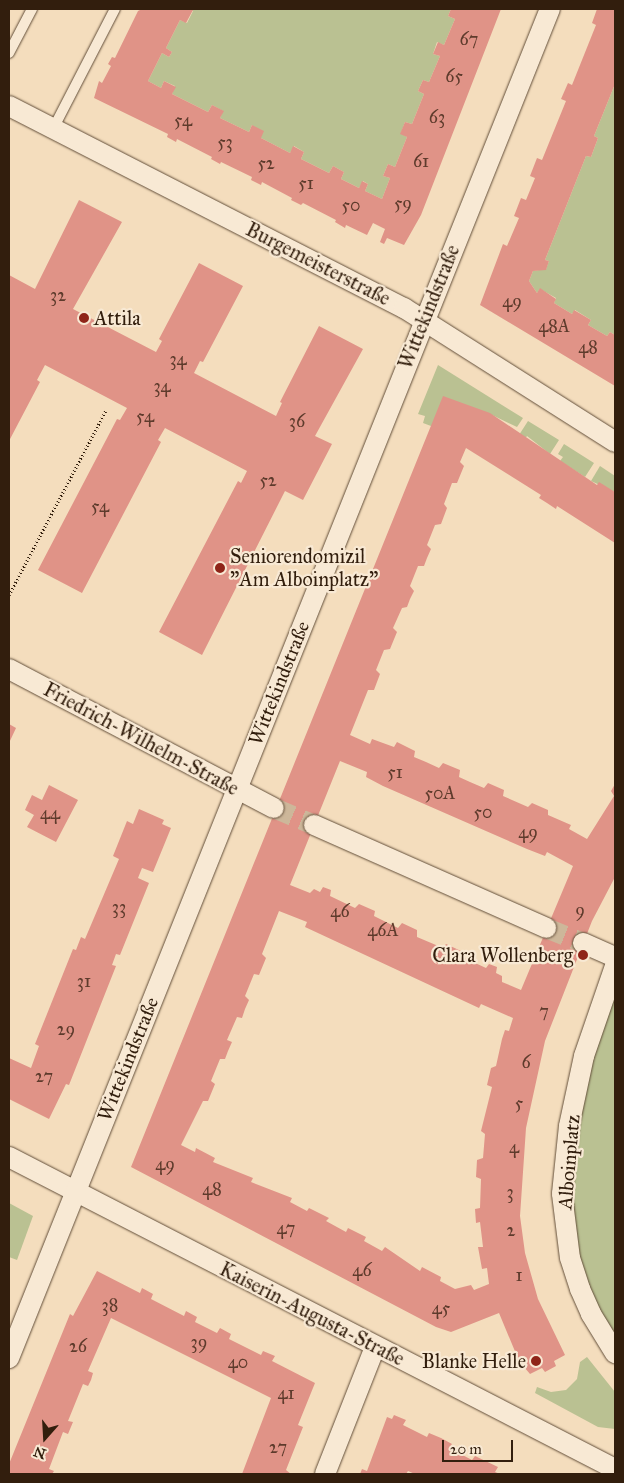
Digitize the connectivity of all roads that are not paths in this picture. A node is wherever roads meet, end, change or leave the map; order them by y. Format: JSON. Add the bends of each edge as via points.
{"nodes":[{"id":1,"x":32,"y":9,"type":"edge"},
{"id":2,"x":114,"y":9,"type":"edge"},
{"id":3,"x":550,"y":9,"type":"edge"},
{"id":4,"x":9,"y":53,"type":"edge"},
{"id":5,"x":9,"y":106,"type":"edge"},
{"id":6,"x":53,"y":129,"type":"junction"},
{"id":7,"x":424,"y":321,"type":"junction"},
{"id":8,"x":615,"y":442,"type":"edge"},
{"id":9,"x":9,"y":669,"type":"edge"},
{"id":10,"x":237,"y":789,"type":"junction"},
{"id":11,"x":274,"y":808,"type":"tunnel mouth"},
{"id":12,"x":314,"y":825,"type":"tunnel mouth"},
{"id":13,"x":546,"y":928,"type":"tunnel mouth"},
{"id":14,"x":583,"y":943,"type":"tunnel mouth"},
{"id":15,"x":615,"y":957,"type":"edge"},
{"id":16,"x":615,"y":966,"type":"edge"},
{"id":17,"x":9,"y":1157,"type":"edge"},
{"id":18,"x":74,"y":1192,"type":"junction"},
{"id":19,"x":375,"y":1347,"type":"junction"},
{"id":20,"x":615,"y":1353,"type":"edge"},
{"id":21,"x":9,"y":1358,"type":"edge"},
{"id":22,"x":615,"y":1468,"type":"edge"},
{"id":23,"x":325,"y":1474,"type":"edge"}],
"edges":[{"from":1,"to":4,"type":"lane"},
{"from":2,"to":6,"type":"lane"},
{"from":3,"to":7,"type":"street","name":"Wittekindstraße"},
{"from":5,"to":6,"type":"street","name":"Burgemeisterstraße"},
{"from":6,"to":7,"type":"street","name":"Burgemeisterstraße","via":[[396,303]]},
{"from":7,"to":8,"type":"street","name":"Burgemeisterstraße"},
{"from":7,"to":10,"type":"street","name":"Wittekindstraße"},
{"from":9,"to":10,"type":"street","name":"Friedrich-Wilhelm-Straße"},
{"from":10,"to":11,"type":"street","name":"Friedrich-Wilhelm-Straße"},
{"from":10,"to":18,"type":"street","name":"Wittekindstraße"},
{"from":12,"to":13,"type":"street"},
{"from":14,"to":15,"type":"street"},
{"from":16,"to":20,"type":"street","name":"Alboinplatz","via":[[584,1056],[569,1126],[562,1194],[570,1258],[580,1289],[590,1314]]},
{"from":17,"to":18,"type":"street","name":"Kaiserin-Augusta-Straße"},
{"from":18,"to":19,"type":"street","name":"Kaiserin-Augusta-Straße"},
{"from":18,"to":21,"type":"street","name":"Wittekindstraße"},
{"from":19,"to":22,"type":"street","name":"Kaiserin-Augusta-Straße"},
{"from":19,"to":23,"type":"street"}]}
